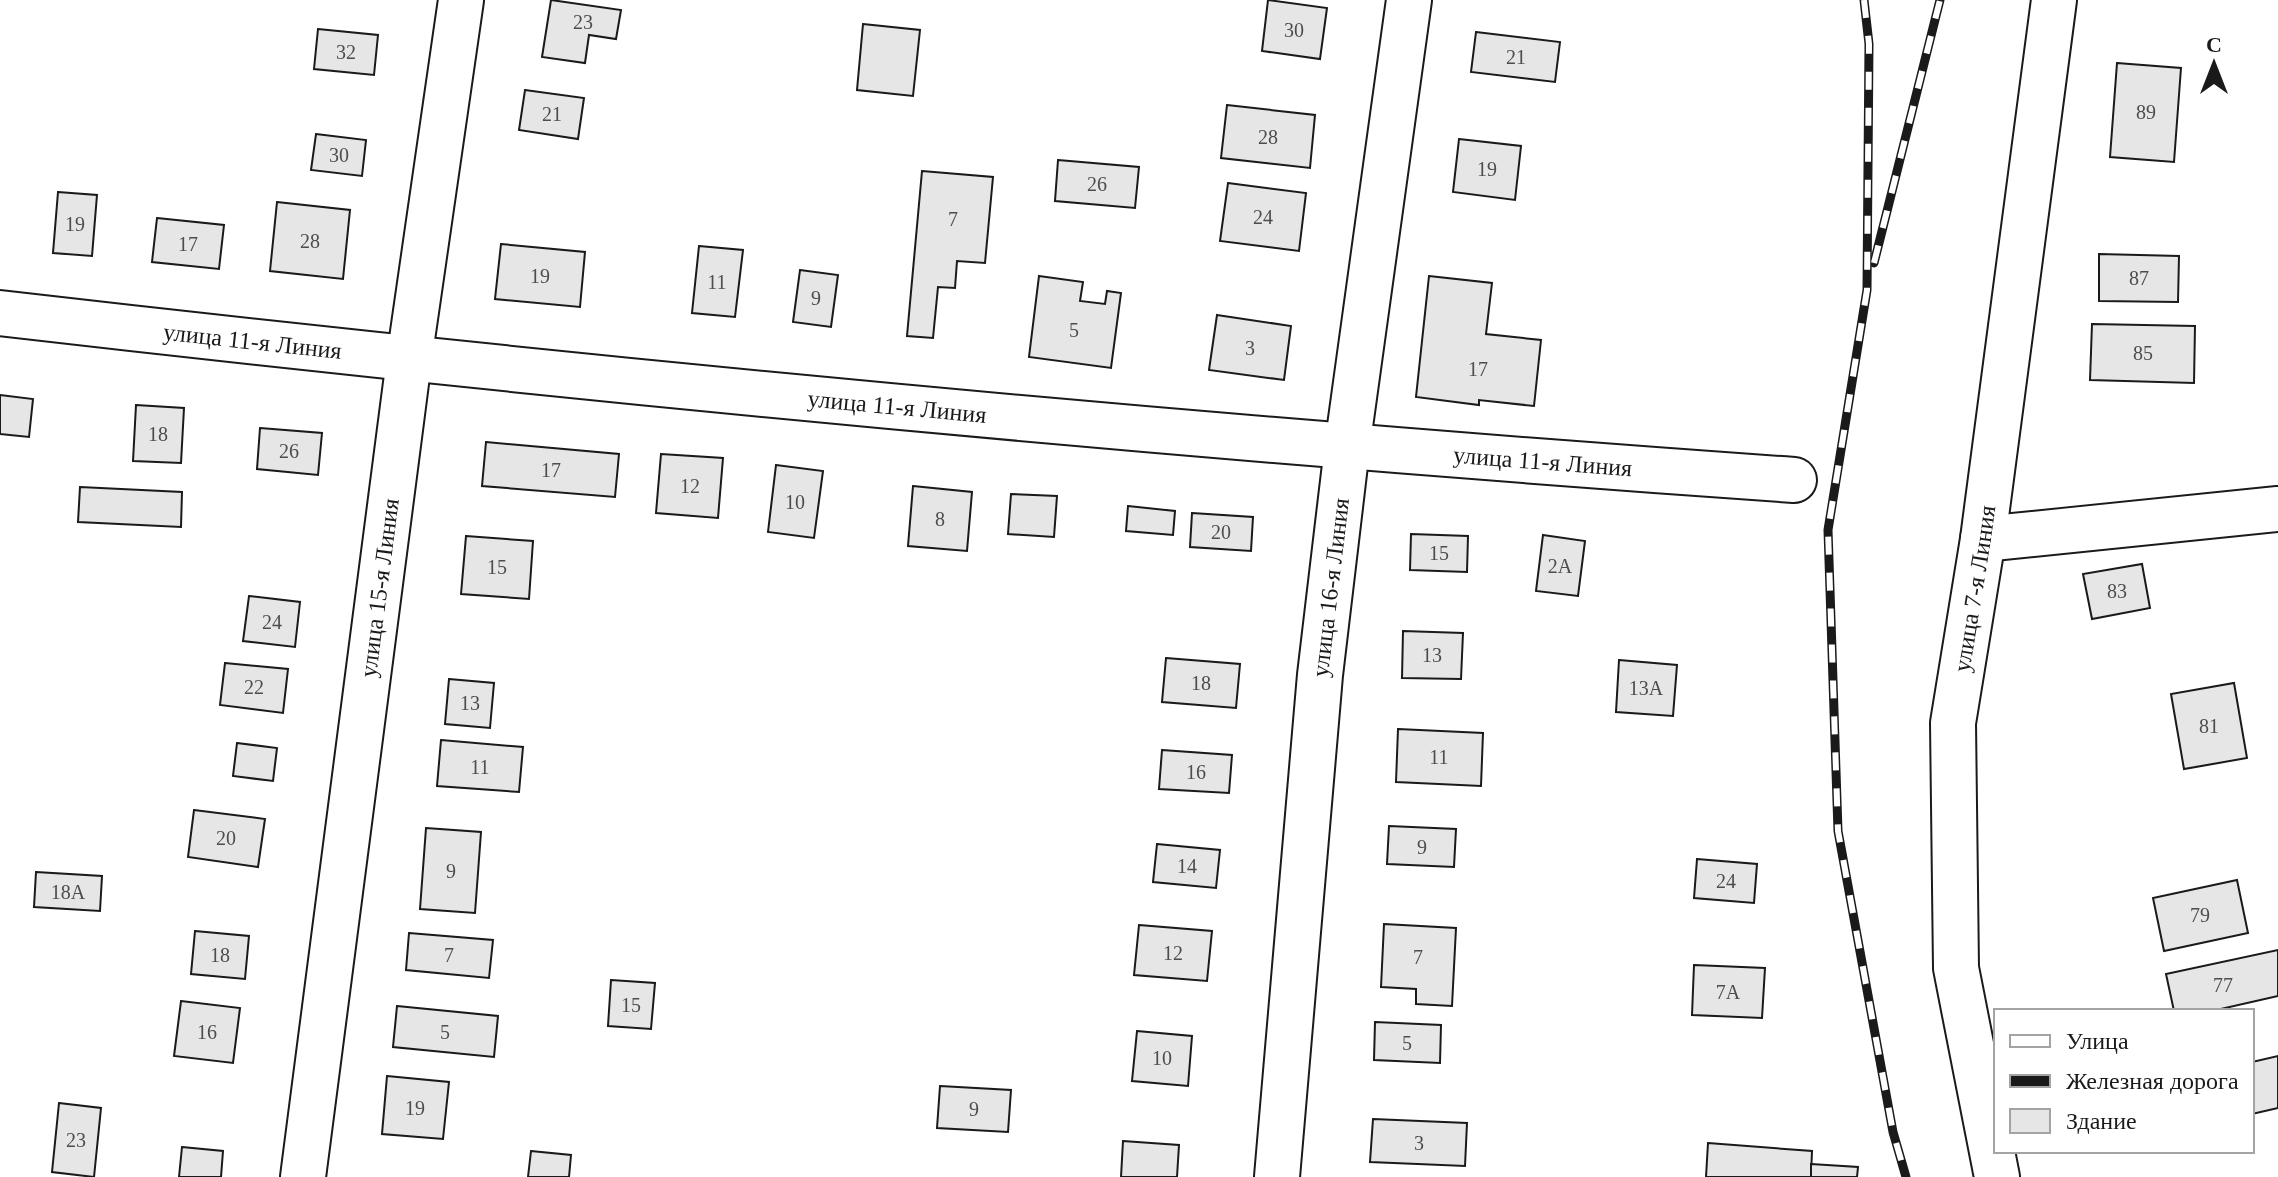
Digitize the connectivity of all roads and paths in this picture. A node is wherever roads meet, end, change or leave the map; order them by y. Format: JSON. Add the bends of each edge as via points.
{"nodes":[{"id":1,"x":461,"y":0,"type":"edge"},
{"id":2,"x":1409,"y":0,"type":"edge"},
{"id":3,"x":2054,"y":0,"type":"edge"},
{"id":4,"x":0,"y":313,"type":"edge"},
{"id":5,"x":409,"y":360,"type":"junction"},
{"id":6,"x":1347,"y":448,"type":"junction"},
{"id":7,"x":1794,"y":480,"type":"dead end"},
{"id":8,"x":2278,"y":509,"type":"edge"},
{"id":9,"x":1983,"y":539,"type":"junction"},
{"id":10,"x":303,"y":1177,"type":"edge"},
{"id":11,"x":1277,"y":1177,"type":"edge"},
{"id":12,"x":1997,"y":1177,"type":"edge"}],
"edges":[{"from":1,"to":5,"type":"street","name":"улица 15-я Линия"},
{"from":2,"to":6,"type":"street","name":"улица 16-я Линия"},
{"from":3,"to":9,"type":"street","name":"улица 7-я Линия"},
{"from":4,"to":5,"type":"street","name":"улица 11-я Линия"},
{"from":5,"to":6,"type":"street","name":"улица 11-я Линия"},
{"from":5,"to":10,"type":"street","name":"улица 15-я Линия"},
{"from":6,"to":7,"type":"street","name":"улица 11-я Линия"},
{"from":6,"to":11,"type":"street","name":"улица 16-я Линия","via":[[1320,675]]},
{"from":8,"to":9,"type":"street"},
{"from":9,"to":12,"type":"street","name":"улица 7-я Линия","via":[[1953,723],[1956,968]]}]}
